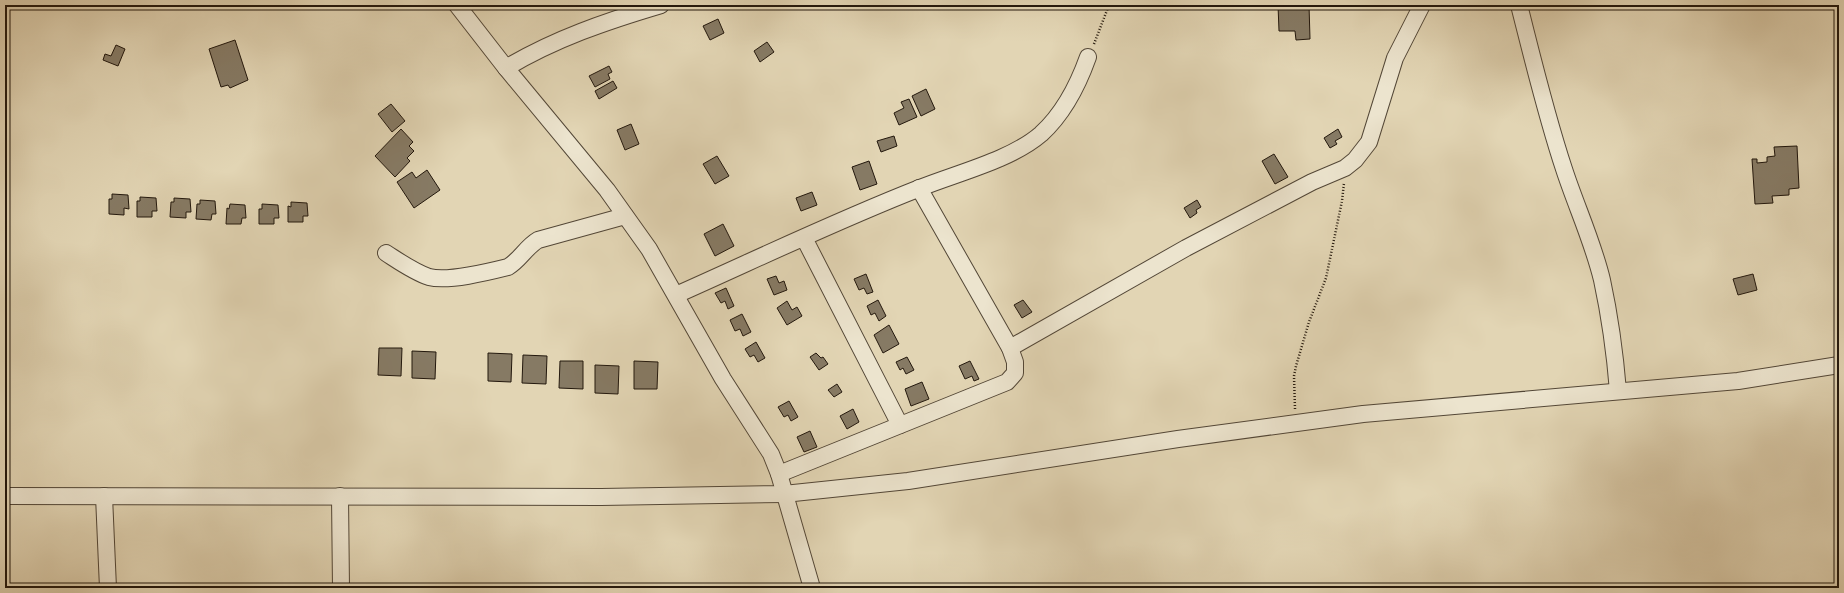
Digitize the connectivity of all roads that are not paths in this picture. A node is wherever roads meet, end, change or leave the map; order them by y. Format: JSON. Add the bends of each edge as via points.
{"nodes":[{"id":1,"x":457,"y":5,"type":"edge"},
{"id":2,"x":661,"y":5,"type":"edge"},
{"id":3,"x":1422,"y":5,"type":"edge"},
{"id":4,"x":1519,"y":5,"type":"edge"},
{"id":5,"x":1088,"y":57,"type":"road end"},
{"id":6,"x":506,"y":68,"type":"junction"},
{"id":7,"x":919,"y":188,"type":"junction"},
{"id":8,"x":625,"y":216,"type":"junction"},
{"id":9,"x":804,"y":238,"type":"junction"},
{"id":10,"x":386,"y":253,"type":"dead end"},
{"id":11,"x":676,"y":294,"type":"junction"},
{"id":12,"x":1010,"y":348,"type":"junction"},
{"id":13,"x":1839,"y":365,"type":"edge"},
{"id":14,"x":1618,"y":391,"type":"junction"},
{"id":15,"x":900,"y":425,"type":"junction"},
{"id":16,"x":779,"y":474,"type":"junction"},
{"id":17,"x":784,"y":494,"type":"junction"},
{"id":18,"x":5,"y":496,"type":"edge"},
{"id":19,"x":104,"y":496,"type":"junction"},
{"id":20,"x":340,"y":496,"type":"junction"},
{"id":21,"x":108,"y":588,"type":"edge"},
{"id":22,"x":341,"y":588,"type":"edge"},
{"id":23,"x":812,"y":588,"type":"edge"}],
"edges":[{"from":1,"to":6,"type":"street"},
{"from":2,"to":6,"type":"street","via":[[558,41]]},
{"from":3,"to":12,"type":"street","via":[[1396,58],[1369,142],[1355,160],[1345,168],[1312,182],[1186,248]]},
{"from":4,"to":14,"type":"street","via":[[1564,169],[1584,220],[1602,280],[1615,353]]},
{"from":5,"to":7,"type":"street","via":[[1080,82],[1041,134],[997,159]]},
{"from":6,"to":8,"type":"street"},
{"from":7,"to":9,"type":"street"},
{"from":7,"to":12,"type":"street"},
{"from":8,"to":10,"type":"street","via":[[538,240],[508,267],[448,279],[419,273]]},
{"from":8,"to":11,"type":"street","via":[[649,249]]},
{"from":9,"to":11,"type":"street"},
{"from":9,"to":15,"type":"street"},
{"from":11,"to":16,"type":"street","via":[[723,379],[771,454]]},
{"from":12,"to":15,"type":"street","via":[[1015,362],[1015,373],[1007,382]]},
{"from":13,"to":14,"type":"street","via":[[1738,381]]},
{"from":14,"to":17,"type":"street","via":[[1363,414],[1178,438],[908,481]]},
{"from":15,"to":16,"type":"street"},
{"from":16,"to":17,"type":"street"},
{"from":17,"to":20,"type":"street","via":[[601,497]]},
{"from":17,"to":23,"type":"street"},
{"from":18,"to":19,"type":"street"},
{"from":19,"to":20,"type":"street"},
{"from":19,"to":21,"type":"street"},
{"from":20,"to":22,"type":"street"}]}
